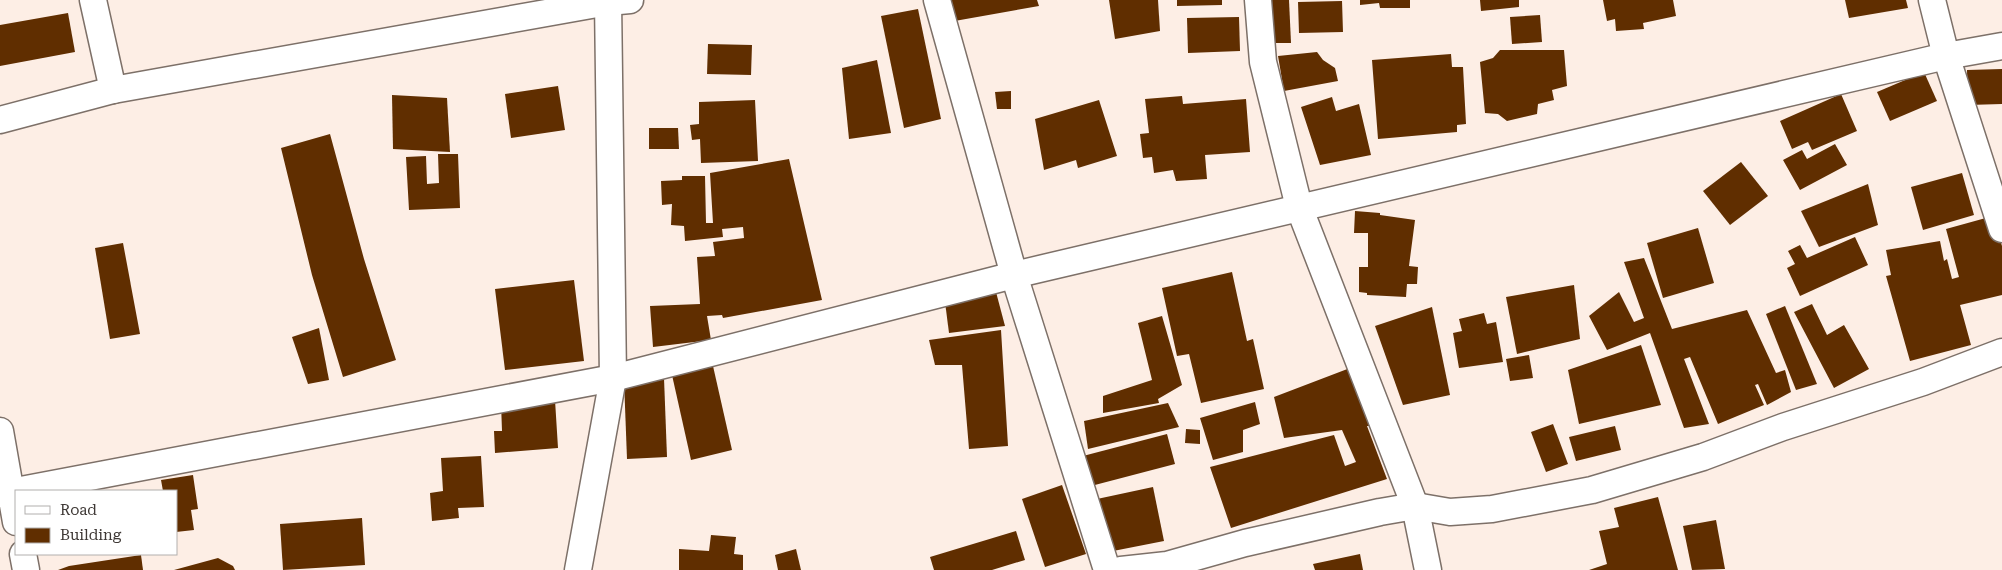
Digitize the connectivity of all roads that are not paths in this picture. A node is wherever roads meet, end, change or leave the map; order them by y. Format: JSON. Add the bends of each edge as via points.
{"nodes":[{"id":1,"x":93,"y":0,"type":"edge"},
{"id":2,"x":937,"y":0,"type":"edge"},
{"id":3,"x":1258,"y":0,"type":"edge"},
{"id":4,"x":1932,"y":0,"type":"edge"},
{"id":5,"x":615,"y":1,"type":"edge"},
{"id":6,"x":2002,"y":46,"type":"edge"},
{"id":7,"x":1946,"y":56,"type":"junction"},
{"id":8,"x":113,"y":90,"type":"junction"},
{"id":9,"x":0,"y":120,"type":"edge"},
{"id":10,"x":1299,"y":207,"type":"junction"},
{"id":11,"x":2002,"y":229,"type":"edge"},
{"id":12,"x":1014,"y":275,"type":"junction"},
{"id":13,"x":2002,"y":352,"type":"edge"},
{"id":14,"x":614,"y":378,"type":"junction"},
{"id":15,"x":0,"y":431,"type":"edge"},
{"id":16,"x":21,"y":490,"type":"edge"},
{"id":17,"x":5,"y":493,"type":"edge"},
{"id":18,"x":1415,"y":506,"type":"junction"},
{"id":19,"x":15,"y":519,"type":"edge"},
{"id":20,"x":23,"y":555,"type":"edge"},
{"id":21,"x":26,"y":570,"type":"edge"},
{"id":22,"x":578,"y":570,"type":"edge"},
{"id":23,"x":1108,"y":570,"type":"edge"},
{"id":24,"x":1121,"y":570,"type":"edge"},
{"id":25,"x":1428,"y":570,"type":"edge"}],
"edges":[{"from":1,"to":8,"type":"street"},
{"from":2,"to":12,"type":"street"},
{"from":3,"to":10,"type":"street","via":[[1263,62]]},
{"from":4,"to":7,"type":"street"},
{"from":5,"to":8,"type":"street"},
{"from":5,"to":14,"type":"street"},
{"from":6,"to":7,"type":"street"},
{"from":7,"to":10,"type":"street"},
{"from":7,"to":11,"type":"street"},
{"from":8,"to":9,"type":"street"},
{"from":10,"to":12,"type":"street"},
{"from":10,"to":18,"type":"street"},
{"from":12,"to":14,"type":"street"},
{"from":12,"to":23,"type":"street"},
{"from":13,"to":18,"type":"street","via":[[1703,457],[1592,490],[1492,509],[1450,512]]},
{"from":14,"to":16,"type":"street"},
{"from":14,"to":22,"type":"street"},
{"from":15,"to":17,"type":"street"},
{"from":17,"to":19,"type":"street"},
{"from":18,"to":24,"type":"street","via":[[1341,520],[1167,565]]},
{"from":18,"to":25,"type":"street"},
{"from":20,"to":21,"type":"street"}]}
